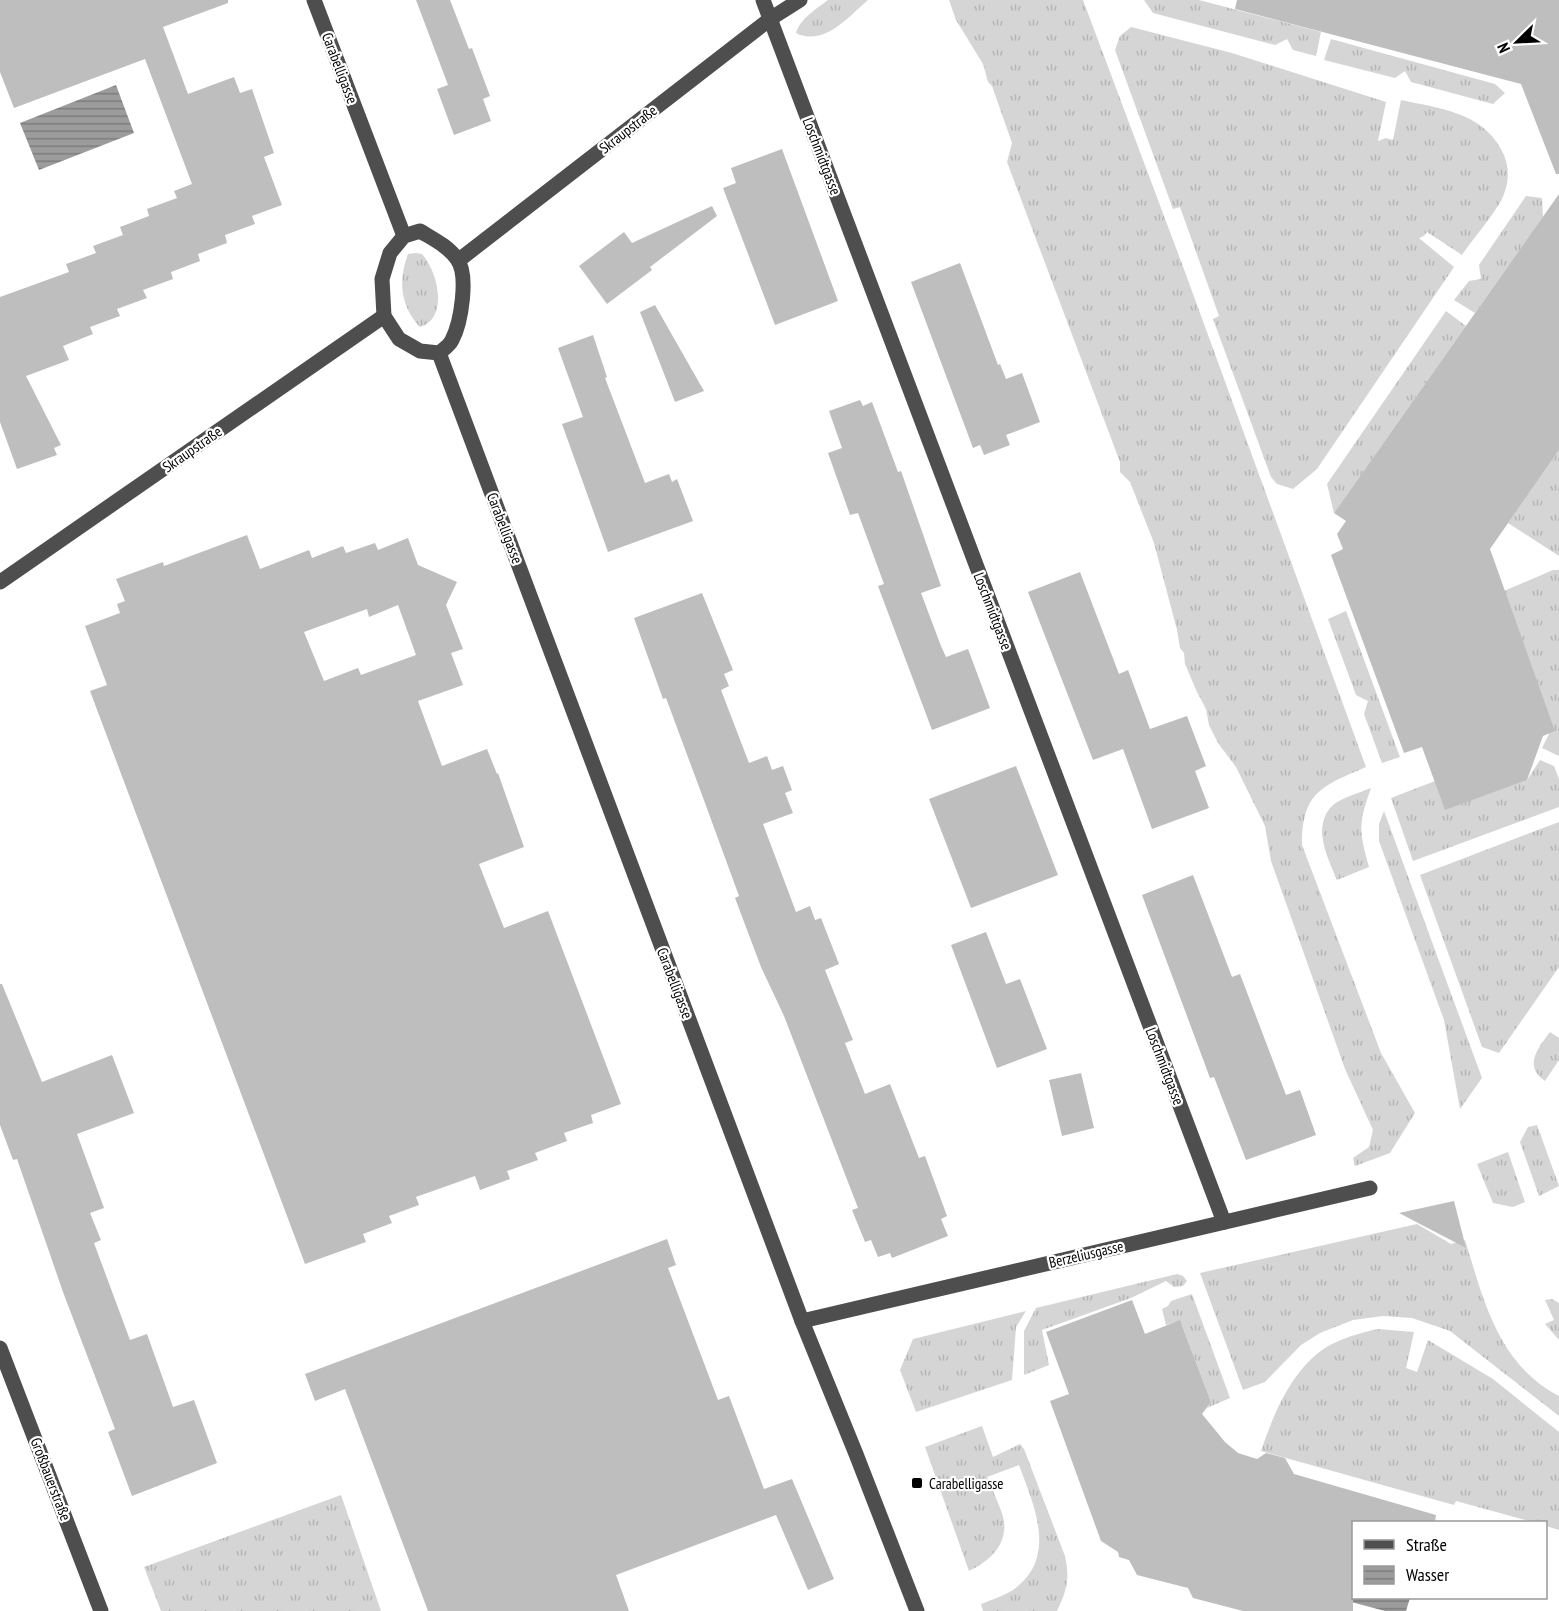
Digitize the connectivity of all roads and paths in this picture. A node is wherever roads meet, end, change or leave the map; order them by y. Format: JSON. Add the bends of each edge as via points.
{"nodes":[{"id":1,"x":314,"y":0,"type":"edge"},
{"id":2,"x":762,"y":0,"type":"edge"},
{"id":3,"x":800,"y":0,"type":"edge"},
{"id":4,"x":770,"y":19,"type":"junction"},
{"id":5,"x":404,"y":236,"type":"junction"},
{"id":6,"x":459,"y":260,"type":"junction"},
{"id":7,"x":384,"y":316,"type":"junction"},
{"id":8,"x":439,"y":352,"type":"junction"},
{"id":9,"x":0,"y":582,"type":"edge"},
{"id":10,"x":1370,"y":1188,"type":"dead end"},
{"id":11,"x":1224,"y":1222,"type":"junction"},
{"id":12,"x":802,"y":1321,"type":"junction"},
{"id":13,"x":0,"y":1347,"type":"edge"},
{"id":14,"x":101,"y":1611,"type":"edge"},
{"id":15,"x":917,"y":1611,"type":"edge"}],
"edges":[{"from":1,"to":5,"type":"street","name":"Carabelligasse"},
{"from":2,"to":4,"type":"street","name":"Loschmidtgasse"},
{"from":3,"to":4,"type":"street","name":"Skraupstraße"},
{"from":4,"to":6,"type":"street","name":"Skraupstraße"},
{"from":4,"to":11,"type":"street","name":"Loschmidtgasse"},
{"from":5,"to":6,"type":"street","via":[[420,231]]},
{"from":5,"to":7,"type":"street","via":[[390,253],[382,279]]},
{"from":6,"to":8,"type":"street","via":[[464,292],[458,323],[452,342]]},
{"from":7,"to":8,"type":"street","via":[[399,339],[420,351]]},
{"from":7,"to":9,"type":"street","name":"Skraupstraße"},
{"from":8,"to":12,"type":"street","name":"Carabelligasse"},
{"from":10,"to":11,"type":"street","name":"Berzeliusgasse"},
{"from":11,"to":12,"type":"street","name":"Berzeliusgasse"},
{"from":12,"to":15,"type":"street","name":"Carabelligasse"},
{"from":13,"to":14,"type":"street","name":"Großbauerstraße"}]}
